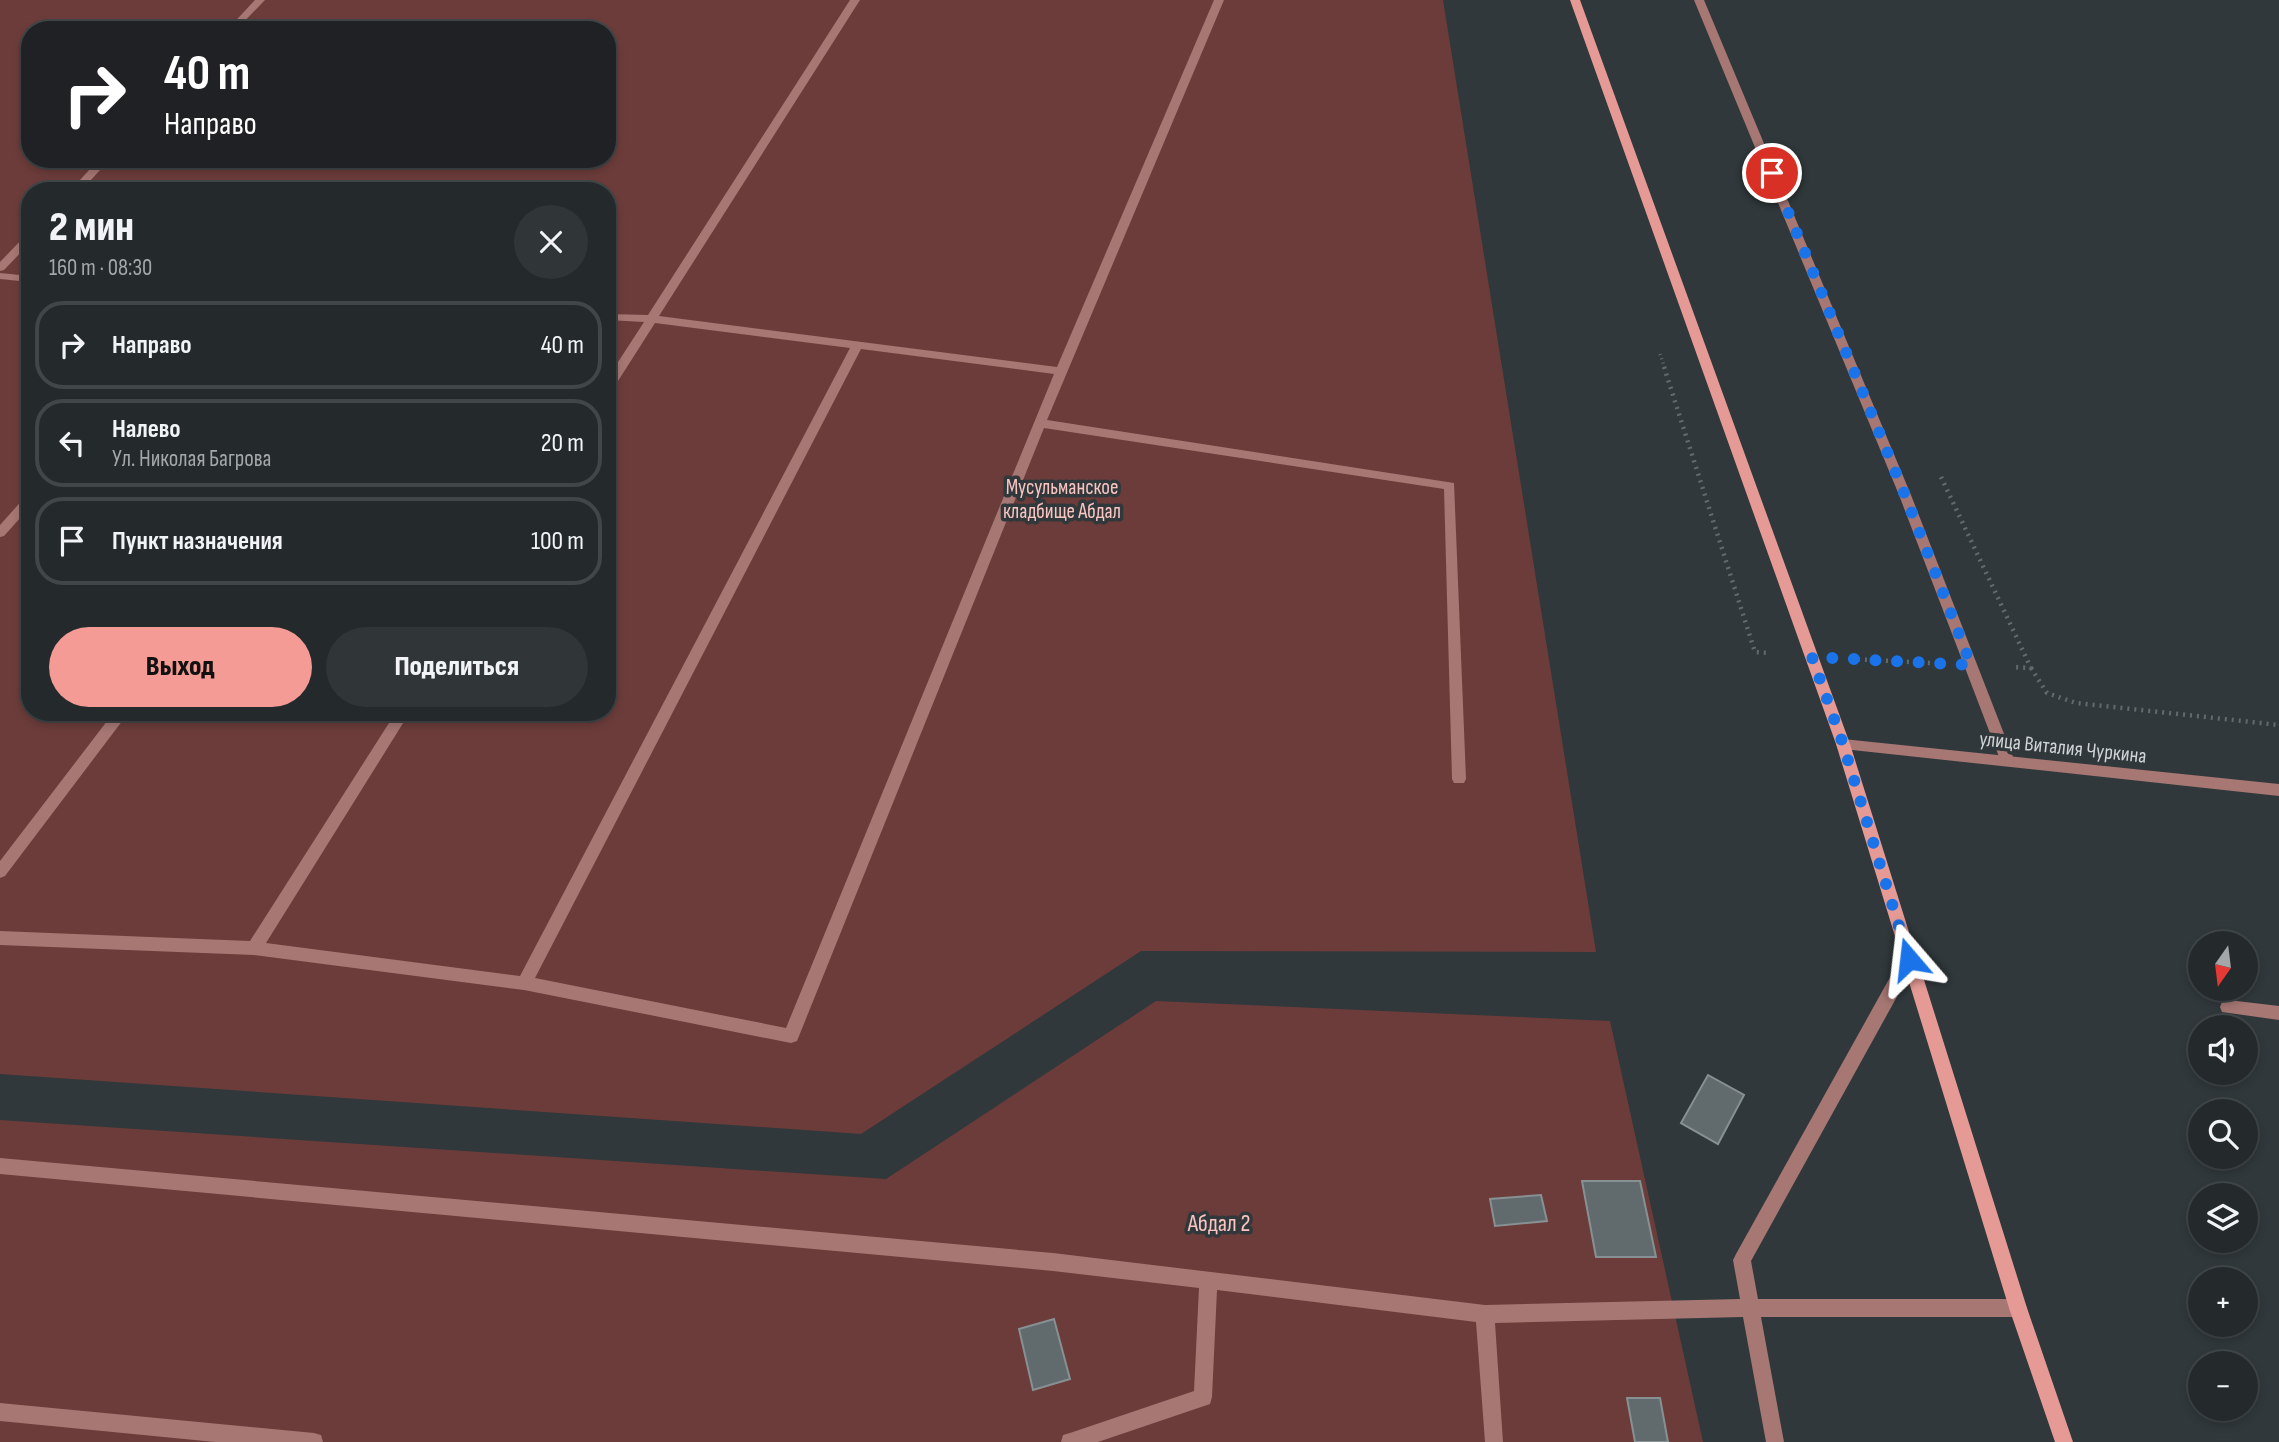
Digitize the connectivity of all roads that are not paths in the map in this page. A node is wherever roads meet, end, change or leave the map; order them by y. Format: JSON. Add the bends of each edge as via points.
{"nodes":[{"id":1,"x":260,"y":0,"type":"edge"},
{"id":2,"x":855,"y":0,"type":"edge"},
{"id":3,"x":1219,"y":0,"type":"edge"},
{"id":4,"x":1576,"y":0,"type":"edge"},
{"id":5,"x":1699,"y":0,"type":"edge"},
{"id":6,"x":240,"y":21,"type":"edge"},
{"id":7,"x":97,"y":168,"type":"edge"},
{"id":8,"x":83,"y":182,"type":"edge"},
{"id":9,"x":21,"y":246,"type":"edge"},
{"id":10,"x":0,"y":268,"type":"edge"},
{"id":11,"x":0,"y":276,"type":"edge"},
{"id":12,"x":21,"y":278,"type":"edge"},
{"id":13,"x":616,"y":317,"type":"edge"},
{"id":14,"x":652,"y":319,"type":"junction"},
{"id":15,"x":858,"y":344,"type":"junction"},
{"id":16,"x":1061,"y":371,"type":"junction"},
{"id":17,"x":616,"y":375,"type":"edge"},
{"id":18,"x":1040,"y":423,"type":"junction"},
{"id":19,"x":21,"y":509,"type":"edge"},
{"id":20,"x":0,"y":533,"type":"edge"},
{"id":21,"x":115,"y":721,"type":"edge"},
{"id":22,"x":397,"y":721,"type":"edge"},
{"id":23,"x":1843,"y":744,"type":"junction"},
{"id":24,"x":2008,"y":762,"type":"junction"},
{"id":25,"x":1459,"y":779,"type":"dead end"},
{"id":26,"x":2279,"y":790,"type":"edge"},
{"id":27,"x":0,"y":872,"type":"edge"},
{"id":28,"x":0,"y":938,"type":"edge"},
{"id":29,"x":254,"y":948,"type":"junction"},
{"id":30,"x":1909,"y":959,"type":"junction"},
{"id":31,"x":524,"y":983,"type":"junction"},
{"id":32,"x":2228,"y":1007,"type":"dead end"},
{"id":33,"x":2279,"y":1013,"type":"edge"},
{"id":34,"x":0,"y":1166,"type":"edge"},
{"id":35,"x":1208,"y":1281,"type":"junction"},
{"id":36,"x":1751,"y":1308,"type":"junction"},
{"id":37,"x":2018,"y":1308,"type":"junction"},
{"id":38,"x":1485,"y":1314,"type":"junction"},
{"id":39,"x":0,"y":1412,"type":"edge"},
{"id":40,"x":314,"y":1442,"type":"edge"},
{"id":41,"x":1070,"y":1442,"type":"edge"},
{"id":42,"x":1494,"y":1442,"type":"edge"},
{"id":43,"x":1775,"y":1442,"type":"edge"},
{"id":44,"x":2064,"y":1442,"type":"edge"}],
"edges":[{"from":1,"to":6,"type":"street"},
{"from":2,"to":14,"type":"street"},
{"from":3,"to":16,"type":"street"},
{"from":4,"to":23,"type":"main road"},
{"from":5,"to":24,"type":"street","via":[[1905,495]]},
{"from":7,"to":8,"type":"street"},
{"from":9,"to":10,"type":"street"},
{"from":11,"to":12,"type":"street"},
{"from":13,"to":14,"type":"street"},
{"from":14,"to":15,"type":"street"},
{"from":14,"to":17,"type":"street"},
{"from":15,"to":16,"type":"street"},
{"from":15,"to":31,"type":"street"},
{"from":16,"to":18,"type":"street"},
{"from":18,"to":25,"type":"street","via":[[1450,486]]},
{"from":18,"to":31,"type":"street","via":[[791,1037]]},
{"from":19,"to":20,"type":"street"},
{"from":21,"to":27,"type":"street"},
{"from":22,"to":29,"type":"street"},
{"from":23,"to":24,"type":"street","name":"улица Виталия Чуркина"},
{"from":23,"to":30,"type":"main road"},
{"from":24,"to":26,"type":"street","name":"улица Виталия Чуркина"},
{"from":28,"to":29,"type":"street"},
{"from":29,"to":31,"type":"street"},
{"from":30,"to":36,"type":"street","via":[[1742,1260]]},
{"from":30,"to":37,"type":"main road"},
{"from":32,"to":33,"type":"street"},
{"from":34,"to":35,"type":"street","via":[[1053,1262]]},
{"from":35,"to":38,"type":"street"},
{"from":35,"to":41,"type":"street","via":[[1203,1397]]},
{"from":36,"to":37,"type":"street"},
{"from":36,"to":38,"type":"street"},
{"from":36,"to":43,"type":"street"},
{"from":37,"to":44,"type":"main road"},
{"from":38,"to":42,"type":"street"},
{"from":39,"to":40,"type":"street"}]}
